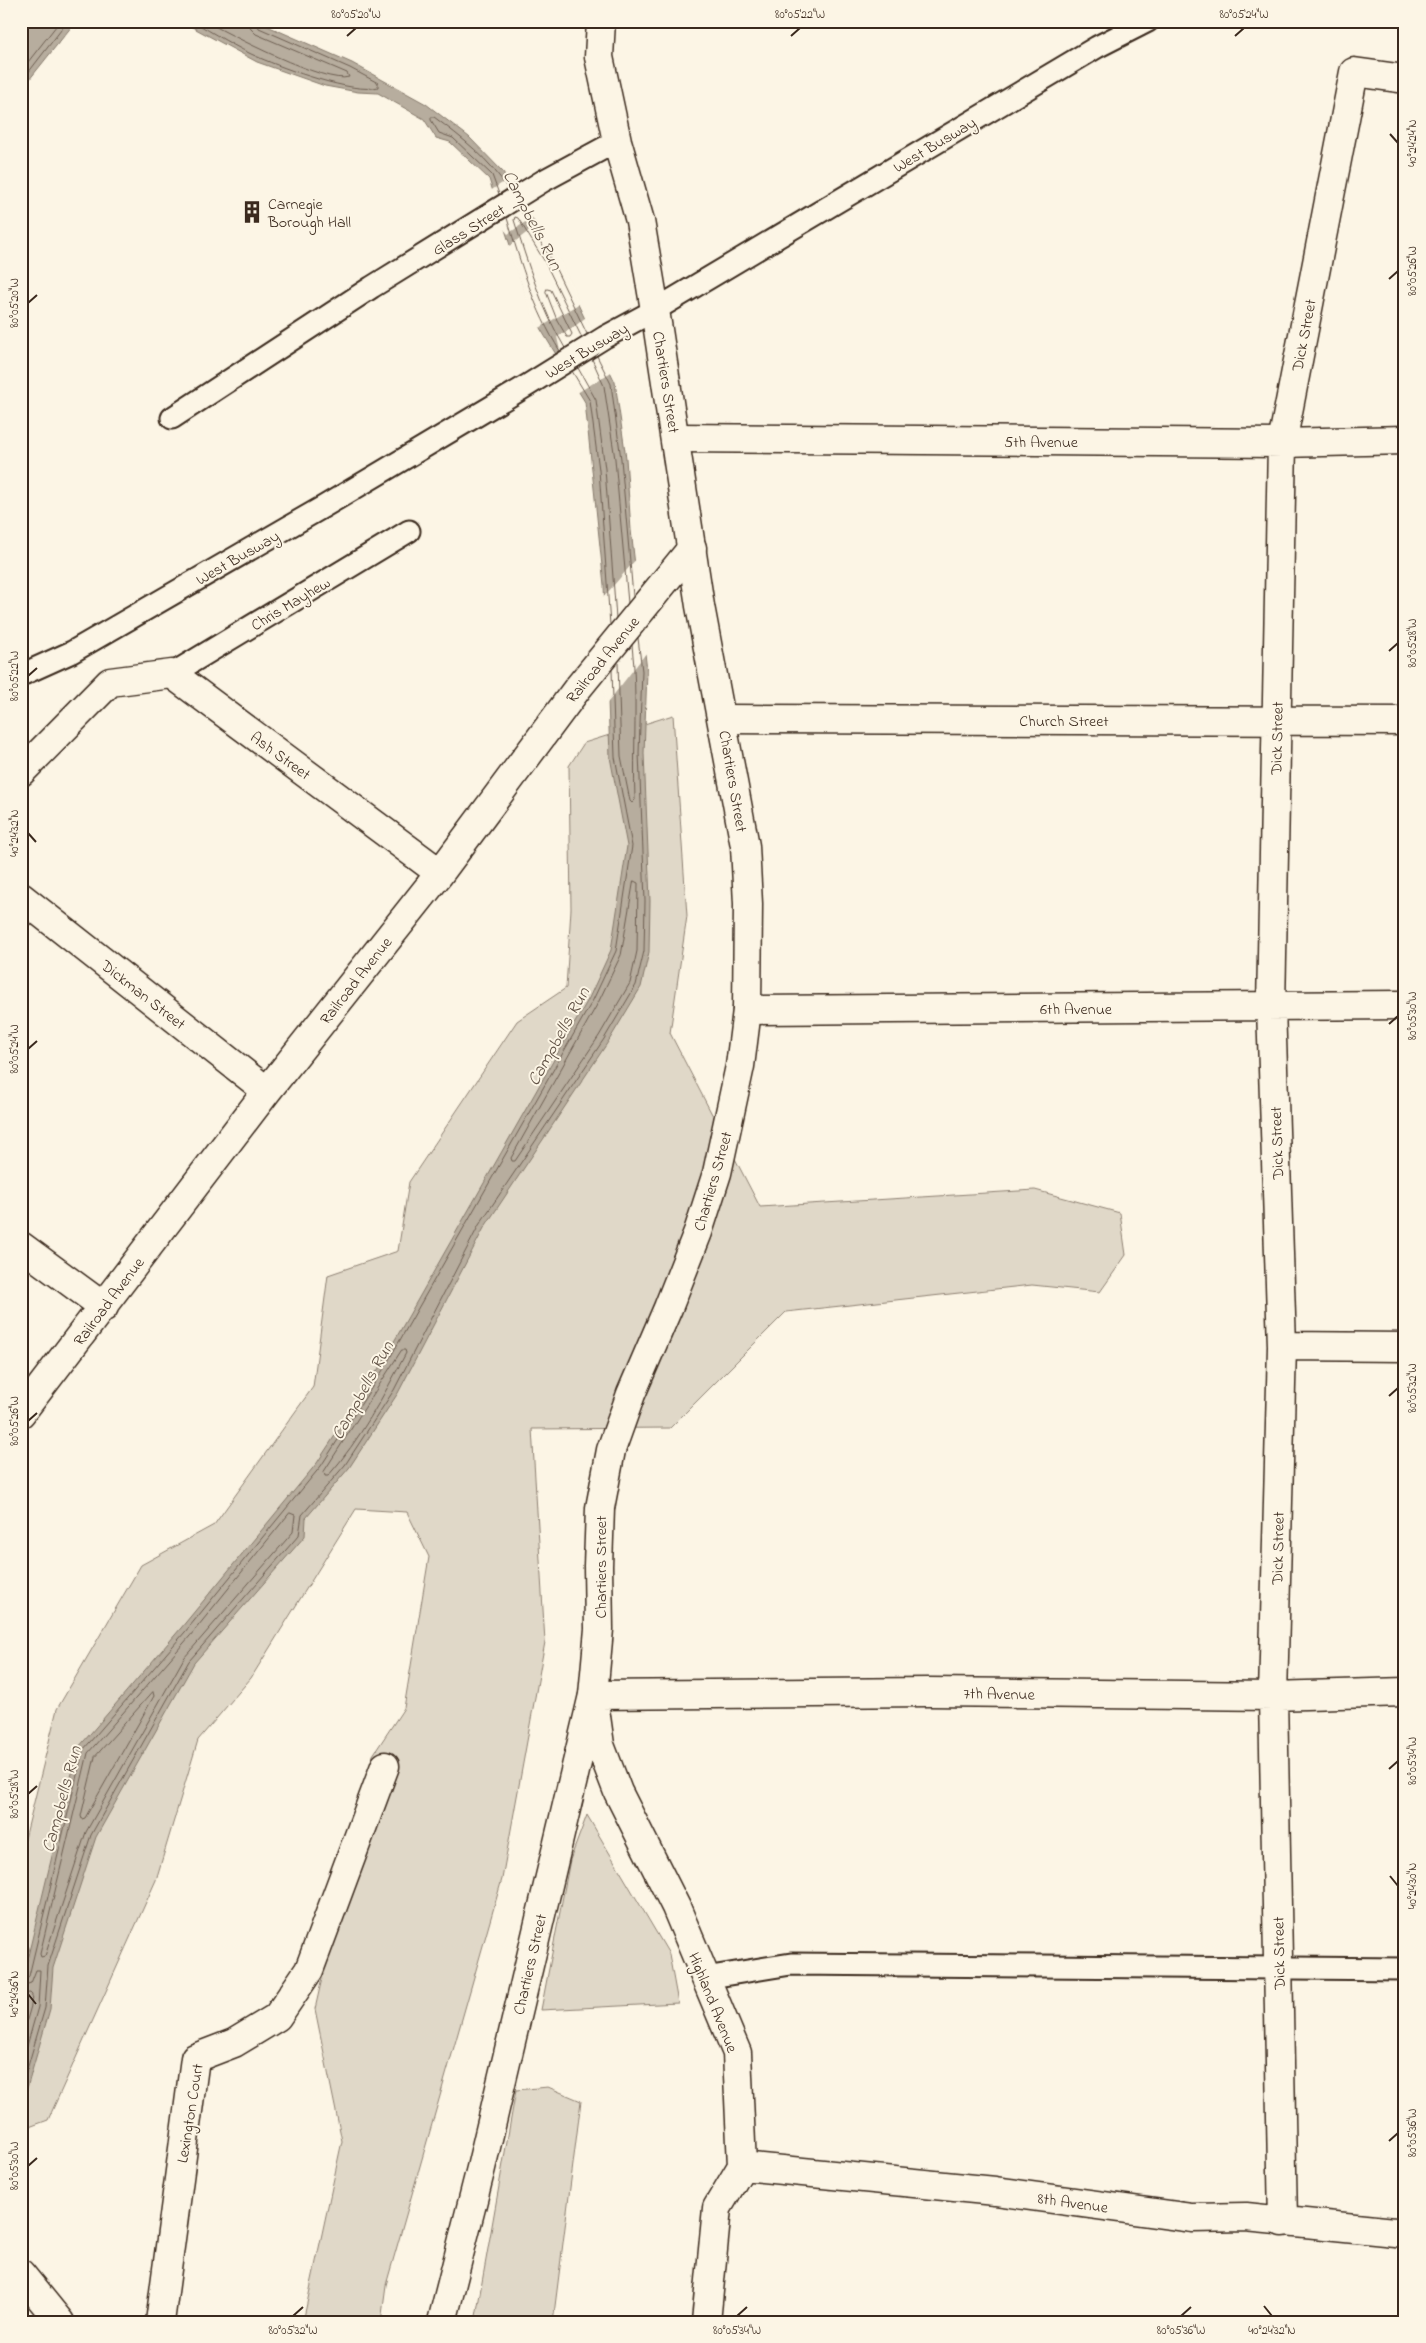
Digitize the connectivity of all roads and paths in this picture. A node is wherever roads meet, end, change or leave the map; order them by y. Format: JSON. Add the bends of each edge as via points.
{"nodes":[{"id":1,"x":601,"y":21,"type":"edge"},
{"id":2,"x":1148,"y":21,"type":"edge"},
{"id":3,"x":1405,"y":79,"type":"edge"},
{"id":4,"x":617,"y":141,"type":"junction"},
{"id":5,"x":655,"y":310,"type":"junction"},
{"id":6,"x":172,"y":418,"type":"dead end"},
{"id":7,"x":676,"y":438,"type":"junction"},
{"id":8,"x":1405,"y":440,"type":"edge"},
{"id":9,"x":1282,"y":443,"type":"junction"},
{"id":10,"x":409,"y":531,"type":"dead end"},
{"id":11,"x":692,"y":548,"type":"junction"},
{"id":12,"x":172,"y":674,"type":"junction"},
{"id":13,"x":21,"y":675,"type":"edge"},
{"id":14,"x":723,"y":719,"type":"junction"},
{"id":15,"x":1276,"y":720,"type":"junction"},
{"id":16,"x":1405,"y":721,"type":"edge"},
{"id":17,"x":21,"y":772,"type":"edge"},
{"id":18,"x":440,"y":873,"type":"junction"},
{"id":19,"x":21,"y":897,"type":"edge"},
{"id":20,"x":1405,"y":1005,"type":"edge"},
{"id":21,"x":1271,"y":1007,"type":"junction"},
{"id":22,"x":747,"y":1010,"type":"junction"},
{"id":23,"x":268,"y":1091,"type":"junction"},
{"id":24,"x":21,"y":1246,"type":"edge"},
{"id":25,"x":104,"y":1307,"type":"junction"},
{"id":26,"x":1282,"y":1346,"type":"junction"},
{"id":27,"x":1405,"y":1347,"type":"edge"},
{"id":28,"x":21,"y":1413,"type":"edge"},
{"id":29,"x":1405,"y":1692,"type":"edge"},
{"id":30,"x":593,"y":1695,"type":"junction"},
{"id":31,"x":1273,"y":1696,"type":"junction"},
{"id":32,"x":385,"y":1766,"type":"dead end"},
{"id":33,"x":1405,"y":1969,"type":"edge"},
{"id":34,"x":1279,"y":1970,"type":"junction"},
{"id":35,"x":705,"y":1978,"type":"junction"},
{"id":36,"x":742,"y":2166,"type":"junction"},
{"id":37,"x":1283,"y":2222,"type":"junction"},
{"id":38,"x":1405,"y":2233,"type":"edge"},
{"id":39,"x":21,"y":2274,"type":"edge"},
{"id":40,"x":60,"y":2322,"type":"edge"},
{"id":41,"x":160,"y":2322,"type":"edge"},
{"id":42,"x":442,"y":2322,"type":"edge"},
{"id":43,"x":706,"y":2322,"type":"edge"}],
"edges":[{"from":1,"to":4,"type":"street","name":"Chartiers Street","via":[[598,57]]},
{"from":2,"to":5,"type":"lane","name":"West Busway","via":[[1097,47]]},
{"from":3,"to":9,"type":"street","name":"Dick Street","via":[[1354,72]]},
{"from":4,"to":5,"type":"street","name":"Chartiers Street","via":[[640,221]]},
{"from":4,"to":6,"type":"lane","name":"Glass Street","via":[[543,181],[372,287]]},
{"from":5,"to":7,"type":"street","name":"Chartiers Street"},
{"from":5,"to":13,"type":"lane","name":"West Busway","via":[[72,652]]},
{"from":7,"to":9,"type":"street","name":"5th Avenue"},
{"from":7,"to":11,"type":"street","name":"Chartiers Street"},
{"from":8,"to":9,"type":"street","name":"5th Avenue"},
{"from":9,"to":15,"type":"street","name":"Dick Street"},
{"from":10,"to":12,"type":"lane","name":"Chris Mayhew"},
{"from":11,"to":14,"type":"street","name":"Chartiers Street"},
{"from":11,"to":18,"type":"street","name":"Railroad Avenue","via":[[577,689]]},
{"from":12,"to":17,"type":"street","via":[[110,682]]},
{"from":12,"to":18,"type":"street","name":"Ash Street"},
{"from":14,"to":15,"type":"street","name":"Church Street"},
{"from":14,"to":22,"type":"street","name":"Chartiers Street","via":[[745,846]]},
{"from":15,"to":16,"type":"street","name":"Church Street"},
{"from":15,"to":21,"type":"street","name":"Dick Street"},
{"from":18,"to":23,"type":"street","name":"Railroad Avenue"},
{"from":19,"to":23,"type":"street","name":"Dickman Street"},
{"from":20,"to":21,"type":"street","name":"6th Avenue"},
{"from":21,"to":22,"type":"street","name":"6th Avenue"},
{"from":21,"to":26,"type":"street","name":"Dick Street"},
{"from":22,"to":30,"type":"street","name":"Chartiers Street","via":[[740,1066],[717,1173],[698,1232],[631,1394],[612,1450],[600,1508],[600,1629]]},
{"from":23,"to":25,"type":"street","name":"Railroad Avenue"},
{"from":24,"to":25,"type":"street"},
{"from":25,"to":28,"type":"street","name":"Railroad Avenue"},
{"from":26,"to":27,"type":"street"},
{"from":26,"to":31,"type":"street","name":"Dick Street"},
{"from":29,"to":31,"type":"street","name":"7th Avenue"},
{"from":30,"to":31,"type":"street","name":"7th Avenue","via":[[929,1692]]},
{"from":30,"to":35,"type":"street","name":"Highland Avenue","via":[[600,1745],[618,1792],[676,1907]]},
{"from":30,"to":42,"type":"street","name":"Chartiers Street"},
{"from":31,"to":34,"type":"street","name":"Dick Street"},
{"from":32,"to":41,"type":"street","name":"Lexington Court","via":[[309,1970],[277,2017],[234,2043],[195,2058]]},
{"from":33,"to":34,"type":"lane"},
{"from":34,"to":35,"type":"lane","via":[[792,1964]]},
{"from":34,"to":37,"type":"street","name":"Dick Street"},
{"from":35,"to":36,"type":"street","name":"Highland Avenue","via":[[737,2052]]},
{"from":36,"to":37,"type":"street","name":"8th Avenue","via":[[995,2191],[1192,2218],[1246,2217]]},
{"from":36,"to":43,"type":"street","via":[[717,2208]]},
{"from":37,"to":38,"type":"street","name":"8th Avenue"},
{"from":39,"to":40,"type":"street"}]}
